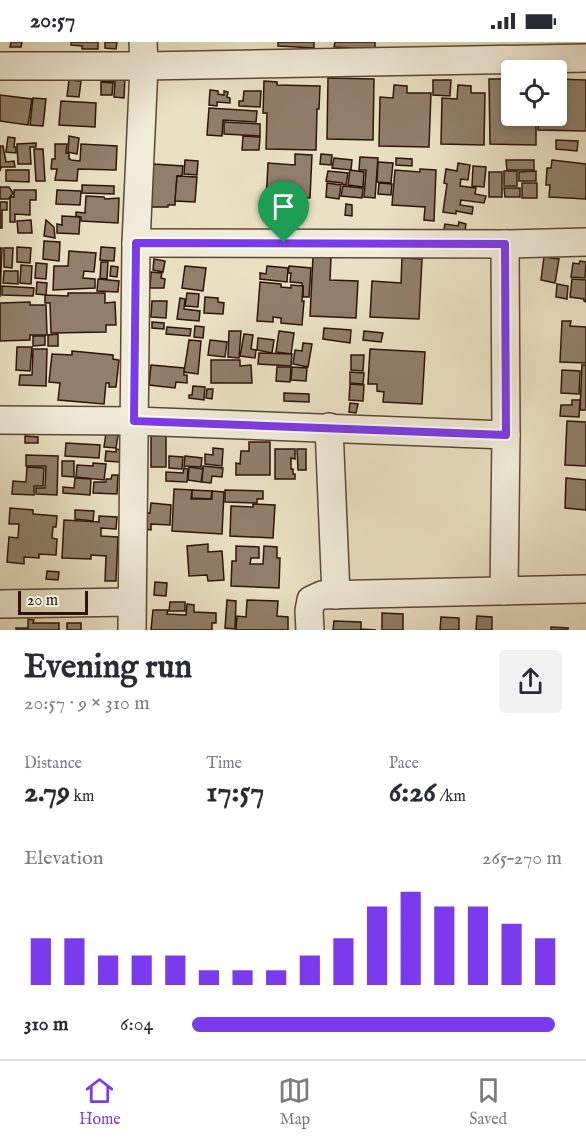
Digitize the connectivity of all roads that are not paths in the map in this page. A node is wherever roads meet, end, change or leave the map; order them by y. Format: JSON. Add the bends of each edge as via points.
{"nodes":[{"id":1,"x":143,"y":54,"type":"edge"},
{"id":2,"x":586,"y":58,"type":"edge"},
{"id":3,"x":0,"y":66,"type":"edge"},
{"id":4,"x":586,"y":242,"type":"edge"},
{"id":5,"x":136,"y":243,"type":"junction"},
{"id":6,"x":505,"y":244,"type":"junction"},
{"id":7,"x":0,"y":420,"type":"edge"},
{"id":8,"x":134,"y":421,"type":"junction"},
{"id":9,"x":329,"y":427,"type":"junction"},
{"id":10,"x":506,"y":435,"type":"junction"},
{"id":11,"x":586,"y":589,"type":"edge"},
{"id":12,"x":504,"y":591,"type":"junction"},
{"id":13,"x":336,"y":595,"type":"junction"},
{"id":14,"x":131,"y":602,"type":"junction"},
{"id":15,"x":0,"y":604,"type":"edge"},
{"id":16,"x":132,"y":630,"type":"edge"},
{"id":17,"x":310,"y":630,"type":"edge"}],
"edges":[{"from":1,"to":2,"type":"street"},
{"from":1,"to":3,"type":"street"},
{"from":1,"to":5,"type":"street"},
{"from":4,"to":6,"type":"street"},
{"from":5,"to":6,"type":"street"},
{"from":5,"to":8,"type":"street"},
{"from":6,"to":10,"type":"street"},
{"from":7,"to":8,"type":"street"},
{"from":8,"to":9,"type":"street"},
{"from":8,"to":14,"type":"street"},
{"from":9,"to":10,"type":"street"},
{"from":9,"to":13,"type":"street"},
{"from":10,"to":12,"type":"street"},
{"from":11,"to":12,"type":"street"},
{"from":12,"to":13,"type":"street"},
{"from":13,"to":17,"type":"street","via":[[311,600]]},
{"from":14,"to":15,"type":"street"},
{"from":14,"to":16,"type":"street"}]}
